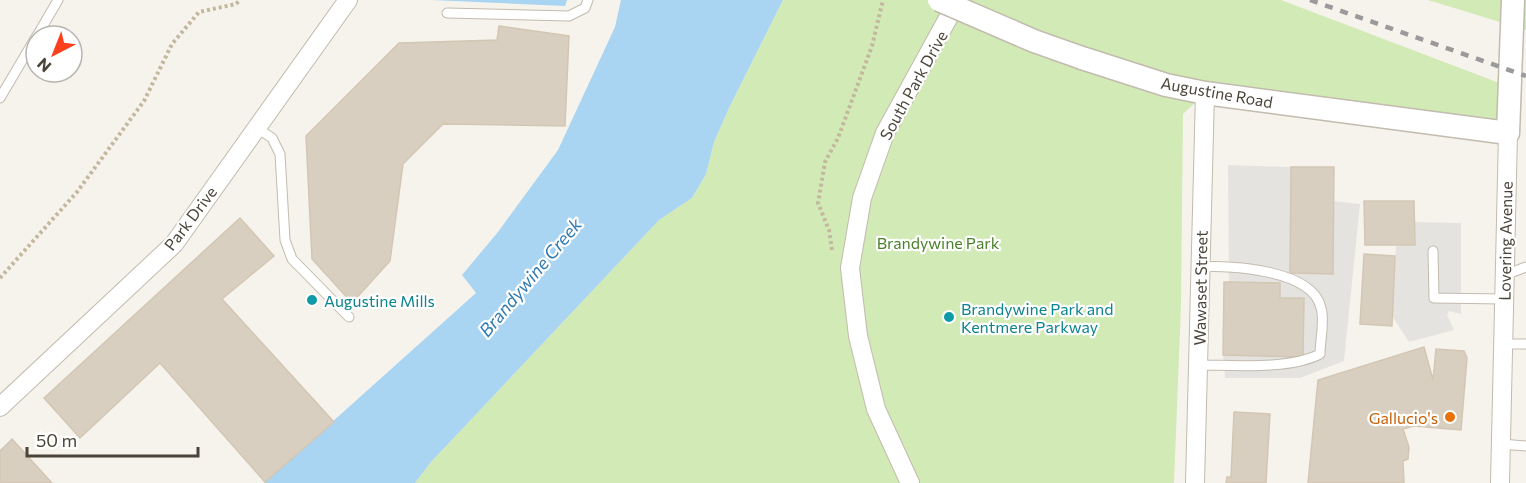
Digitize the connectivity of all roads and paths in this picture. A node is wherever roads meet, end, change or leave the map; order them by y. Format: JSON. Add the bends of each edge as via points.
{"nodes":[{"id":1,"x":58,"y":0,"type":"edge"},
{"id":2,"x":240,"y":0,"type":"edge"},
{"id":3,"x":348,"y":0,"type":"edge"},
{"id":4,"x":588,"y":0,"type":"edge"},
{"id":5,"x":883,"y":0,"type":"edge"},
{"id":6,"x":939,"y":0,"type":"edge"},
{"id":7,"x":958,"y":0,"type":"edge"},
{"id":8,"x":1513,"y":0,"type":"edge"},
{"id":9,"x":447,"y":13,"type":"dead end"},
{"id":10,"x":44,"y":24,"type":"edge"},
{"id":11,"x":24,"y":57,"type":"edge"},
{"id":12,"x":1205,"y":93,"type":"junction"},
{"id":13,"x":0,"y":98,"type":"edge"},
{"id":14,"x":257,"y":128,"type":"junction"},
{"id":15,"x":1508,"y":133,"type":"junction"},
{"id":16,"x":1433,"y":251,"type":"dead end"},
{"id":17,"x":832,"y":253,"type":"dead end"},
{"id":18,"x":1201,"y":267,"type":"junction"},
{"id":19,"x":1526,"y":267,"type":"edge"},
{"id":20,"x":1504,"y":275,"type":"junction"},
{"id":21,"x":0,"y":278,"type":"edge"},
{"id":22,"x":1504,"y":299,"type":"junction"},
{"id":23,"x":348,"y":317,"type":"dead end"},
{"id":24,"x":1503,"y":344,"type":"junction"},
{"id":25,"x":1526,"y":344,"type":"edge"},
{"id":26,"x":1198,"y":365,"type":"junction"},
{"id":27,"x":0,"y":407,"type":"edge"},
{"id":28,"x":1501,"y":444,"type":"junction"},
{"id":29,"x":1526,"y":446,"type":"edge"},
{"id":30,"x":910,"y":483,"type":"edge"},
{"id":31,"x":1195,"y":483,"type":"edge"},
{"id":32,"x":1500,"y":483,"type":"edge"}],
"edges":[{"from":1,"to":10,"type":"lane"},
{"from":2,"to":21,"type":"path","via":[[199,12],[172,44],[144,101],[77,192]]},
{"from":3,"to":14,"type":"street","name":"Park Drive"},
{"from":4,"to":9,"type":"lane","via":[[585,8],[569,16]]},
{"from":5,"to":17,"type":"path","via":[[872,46],[838,138],[825,162],[818,203],[829,230]]},
{"from":6,"to":12,"type":"street","name":"Augustine Road","bridge":true,"via":[[1082,58]]},
{"from":7,"to":30,"type":"street","name":"South Park Drive","via":[[885,133],[862,198],[850,268],[858,336],[876,409]]},
{"from":8,"to":15,"type":"street","name":"Lovering Avenue"},
{"from":11,"to":13,"type":"lane"},
{"from":12,"to":15,"type":"street","name":"Augustine Road"},
{"from":12,"to":18,"type":"street","name":"Wawaset Street"},
{"from":14,"to":23,"type":"lane","via":[[273,138],[280,154],[285,240],[291,259]]},
{"from":14,"to":27,"type":"street","name":"Park Drive","via":[[174,244]]},
{"from":15,"to":20,"type":"street","name":"Lovering Avenue"},
{"from":16,"to":22,"type":"lane","via":[[1434,298]]},
{"from":18,"to":26,"type":"street","name":"Wawaset Street"},
{"from":18,"to":26,"type":"lane","via":[[1262,270],[1299,283],[1316,295],[1322,309],[1320,354],[1308,360]]},
{"from":19,"to":20,"type":"lane"},
{"from":20,"to":22,"type":"street","name":"Lovering Avenue"},
{"from":22,"to":24,"type":"street","name":"Lovering Avenue"},
{"from":24,"to":25,"type":"lane"},
{"from":24,"to":28,"type":"street","name":"Lovering Avenue"},
{"from":26,"to":31,"type":"street","name":"Wawaset Street"},
{"from":28,"to":29,"type":"lane"},
{"from":28,"to":32,"type":"street","name":"Lovering Avenue"}]}
